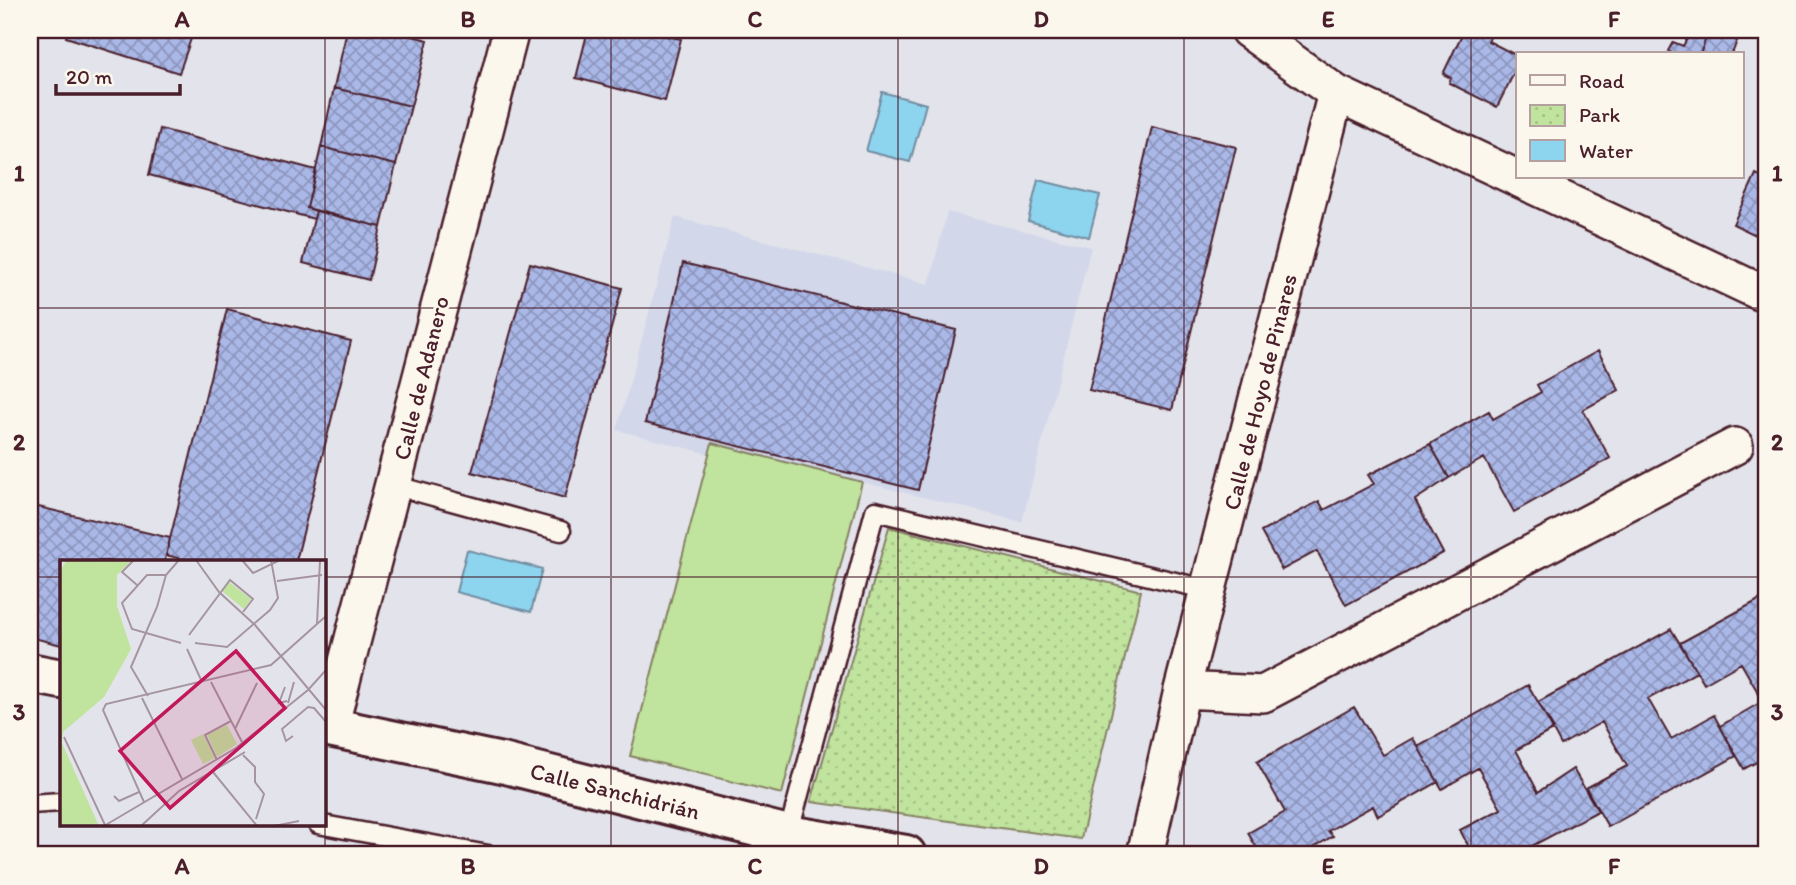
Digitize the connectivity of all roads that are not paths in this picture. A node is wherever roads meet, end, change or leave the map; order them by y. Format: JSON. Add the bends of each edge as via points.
{"nodes":[{"id":1,"x":511,"y":30,"type":"edge"},
{"id":2,"x":1250,"y":31,"type":"edge"},
{"id":3,"x":1336,"y":93,"type":"junction"},
{"id":4,"x":1516,"y":178,"type":"edge"},
{"id":5,"x":1517,"y":178,"type":"edge"},
{"id":6,"x":1766,"y":295,"type":"edge"},
{"id":7,"x":1735,"y":446,"type":"dead end"},
{"id":8,"x":393,"y":485,"type":"junction"},
{"id":9,"x":561,"y":531,"type":"dead end"},
{"id":10,"x":1209,"y":590,"type":"junction"},
{"id":11,"x":30,"y":673,"type":"edge"},
{"id":12,"x":60,"y":679,"type":"edge"},
{"id":13,"x":1182,"y":690,"type":"junction"},
{"id":14,"x":327,"y":726,"type":"edge"},
{"id":15,"x":60,"y":802,"type":"edge"},
{"id":16,"x":30,"y":804,"type":"edge"},
{"id":17,"x":326,"y":825,"type":"edge"},
{"id":18,"x":788,"y":835,"type":"junction"},
{"id":19,"x":488,"y":855,"type":"edge"},
{"id":20,"x":906,"y":855,"type":"edge"},
{"id":21,"x":1146,"y":855,"type":"edge"}],
"edges":[{"from":1,"to":8,"type":"street","name":"Calle de Adanero"},
{"from":2,"to":3,"type":"street"},
{"from":3,"to":4,"type":"street"},
{"from":3,"to":10,"type":"street","name":"Calle de Hoyo de Pinares"},
{"from":5,"to":6,"type":"street"},
{"from":7,"to":13,"type":"street","via":[[1263,694]]},
{"from":8,"to":9,"type":"lane"},
{"from":8,"to":14,"type":"street","name":"Calle de Adanero"},
{"from":10,"to":13,"type":"street","name":"Calle de Hoyo de Pinares"},
{"from":10,"to":18,"type":"lane","via":[[875,510]]},
{"from":11,"to":12,"type":"street"},
{"from":13,"to":21,"type":"street","name":"Calle de Hoyo de Pinares"},
{"from":14,"to":18,"type":"street","name":"Calle Sanchidrián","via":[[502,763]]},
{"from":15,"to":16,"type":"lane"},
{"from":17,"to":19,"type":"lane"},
{"from":18,"to":20,"type":"street","name":"Calle Sanchidrián"}]}
